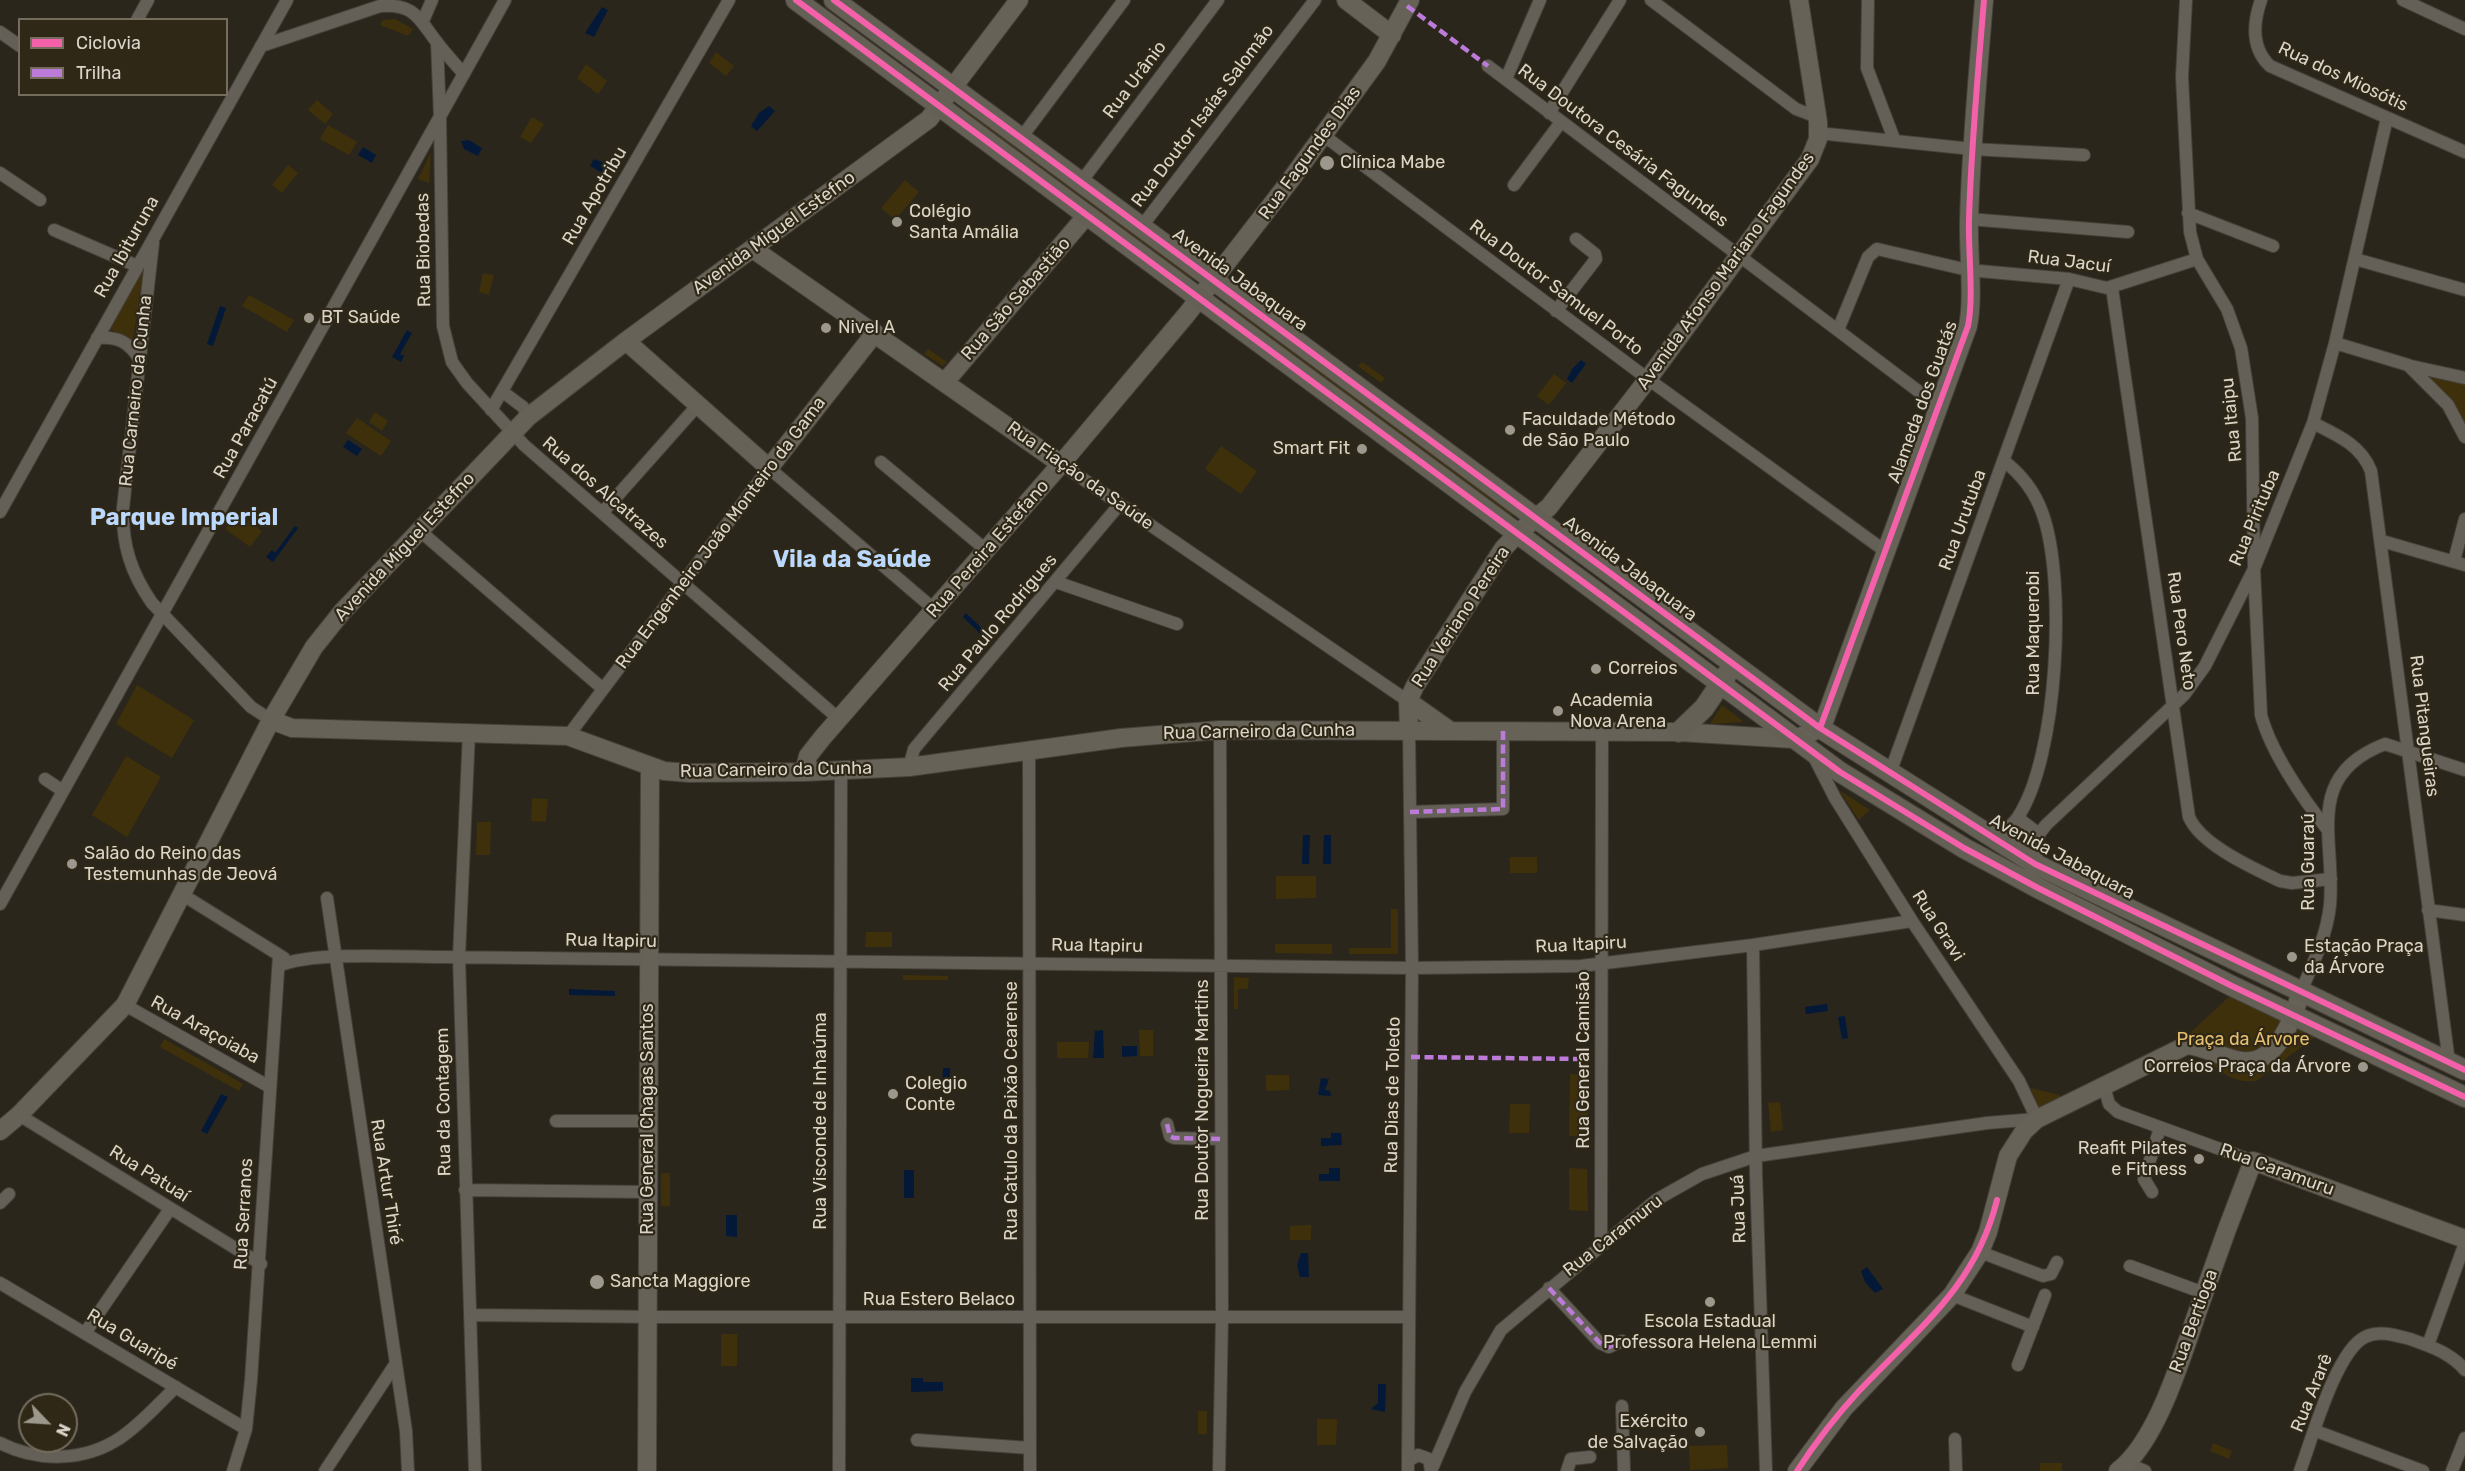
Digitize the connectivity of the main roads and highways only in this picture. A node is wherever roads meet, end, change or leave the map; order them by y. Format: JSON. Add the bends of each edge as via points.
{"nodes":[{"id":1,"x":796,"y":0,"type":"edge"},
{"id":2,"x":834,"y":0,"type":"edge"},
{"id":3,"x":1733,"y":664,"type":"junction"},
{"id":4,"x":1720,"y":685,"type":"junction"},
{"id":5,"x":1679,"y":732,"type":"road end"},
{"id":6,"x":2457,"y":1066,"type":"edge"},
{"id":7,"x":2465,"y":1097,"type":"edge"}],
"edges":[{"from":1,"to":4,"type":"main road","name":"Avenida Jabaquara"},
{"from":2,"to":3,"type":"main road","name":"Avenida Jabaquara"},
{"from":3,"to":4,"type":"main road"},
{"from":3,"to":6,"type":"main road","name":"Avenida Jabaquara","via":[[1820,728],[2035,864]]},
{"from":4,"to":5,"type":"main road","via":[[1704,708]]},
{"from":4,"to":7,"type":"main road","name":"Avenida Jabaquara","via":[[1811,752],[1964,848]]}]}
